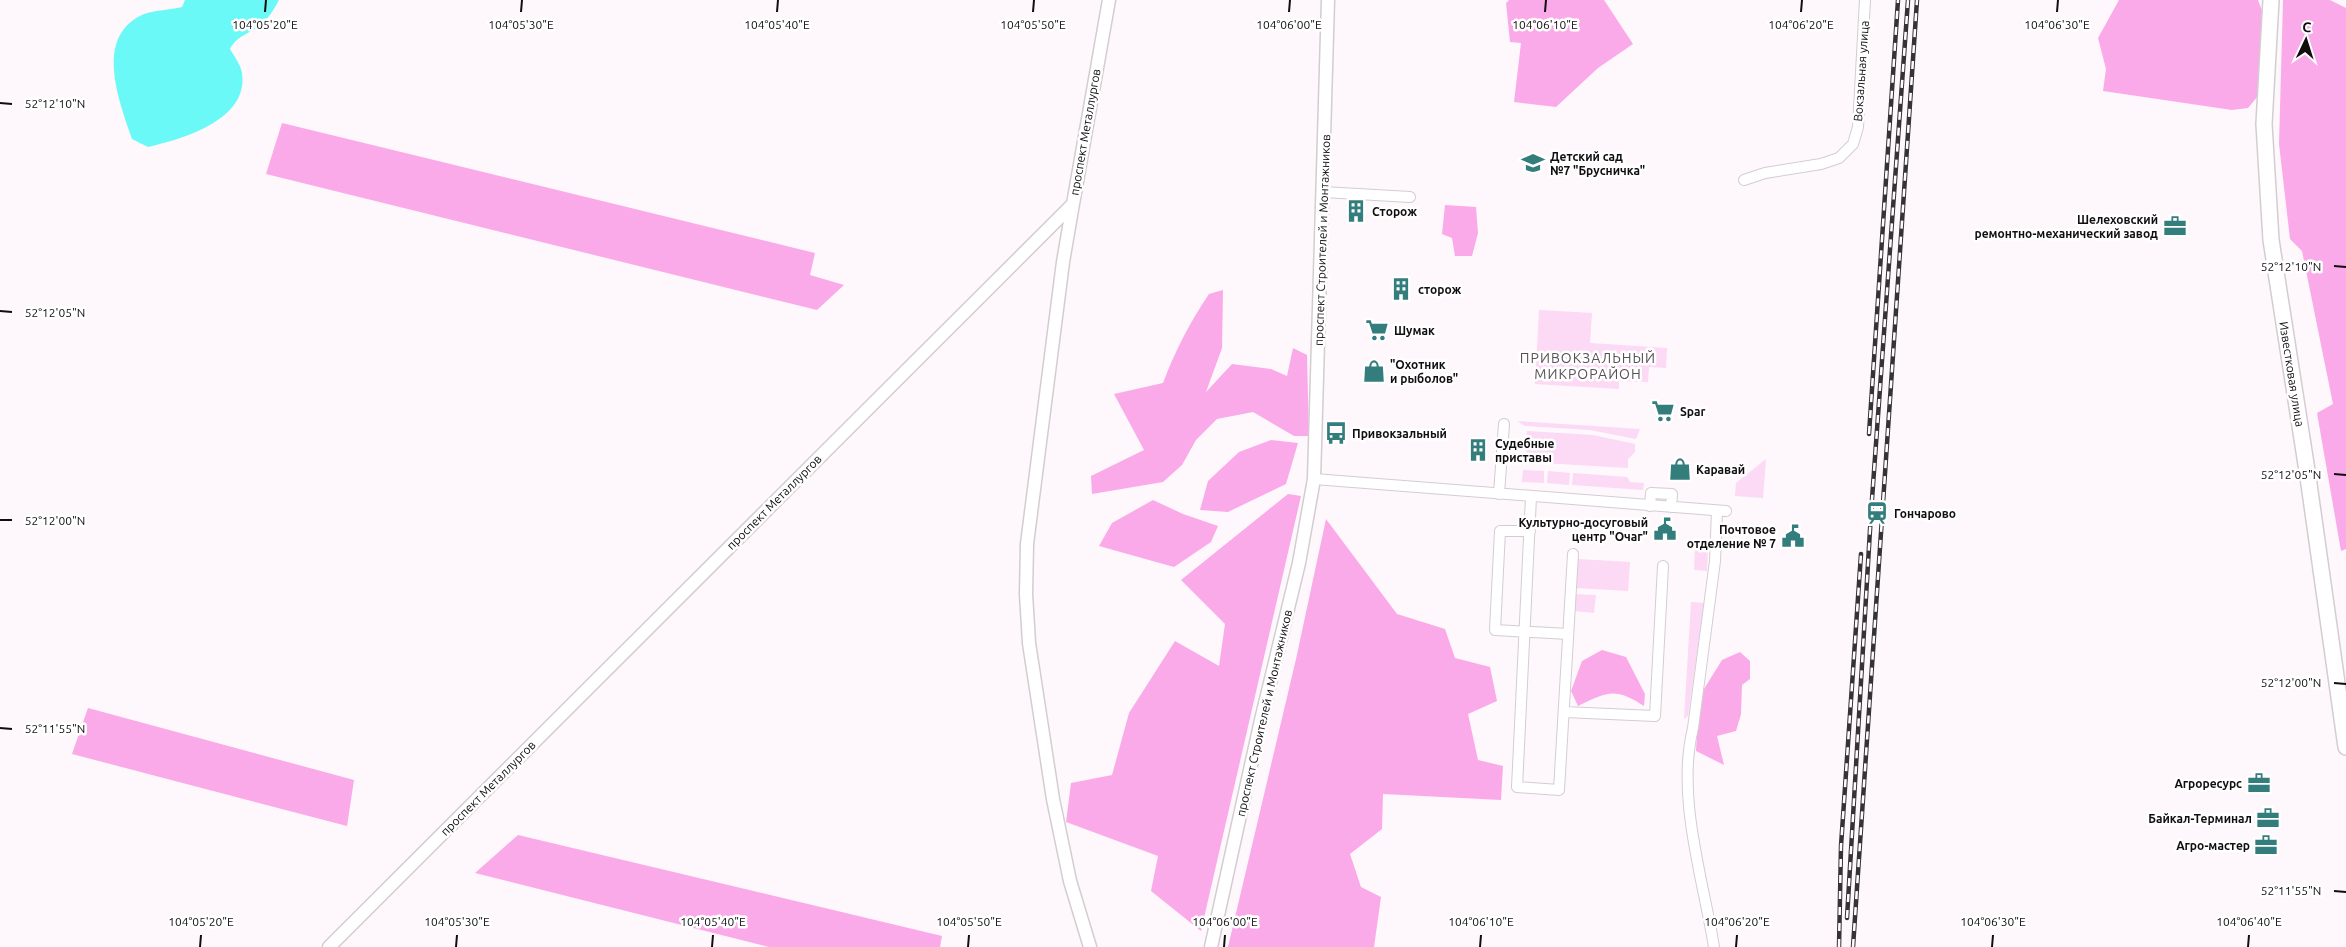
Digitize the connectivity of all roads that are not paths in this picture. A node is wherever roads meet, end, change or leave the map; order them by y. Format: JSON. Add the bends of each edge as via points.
{"nodes":[{"id":1,"x":1109,"y":0,"type":"edge"},
{"id":2,"x":1328,"y":0,"type":"edge"},
{"id":3,"x":1865,"y":0,"type":"edge"},
{"id":4,"x":2271,"y":0,"type":"edge"},
{"id":5,"x":1744,"y":180,"type":"dead end"},
{"id":6,"x":1323,"y":192,"type":"junction"},
{"id":7,"x":1410,"y":197,"type":"dead end"},
{"id":8,"x":1073,"y":204,"type":"junction"},
{"id":9,"x":1504,"y":424,"type":"dead end"},
{"id":10,"x":1314,"y":479,"type":"junction"},
{"id":11,"x":1499,"y":494,"type":"junction"},
{"id":12,"x":1531,"y":497,"type":"junction"},
{"id":13,"x":1530,"y":531,"type":"junction"},
{"id":14,"x":1573,"y":554,"type":"dead end"},
{"id":15,"x":1663,"y":566,"type":"dead end"},
{"id":16,"x":1526,"y":632,"type":"junction"},
{"id":17,"x":1568,"y":634,"type":"junction"},
{"id":18,"x":1564,"y":712,"type":"junction"},
{"id":19,"x":2346,"y":747,"type":"edge"},
{"id":20,"x":329,"y":947,"type":"edge"},
{"id":21,"x":1090,"y":947,"type":"edge"},
{"id":22,"x":1212,"y":947,"type":"edge"},
{"id":23,"x":1714,"y":947,"type":"edge"}],
"edges":[{"from":1,"to":8,"type":"street","name":"проспект Металлургов"},
{"from":2,"to":6,"type":"street","name":"проспект Строителей и Монтажников"},
{"from":3,"to":5,"type":"street","name":"Вокзальная улица","via":[[1858,127],[1853,144],[1839,158],[1821,164],[1765,173]]},
{"from":4,"to":19,"type":"main road","name":"Известковая улица","via":[[2264,124],[2271,240]]},
{"from":6,"to":7,"type":"street"},
{"from":6,"to":10,"type":"street","name":"проспект Строителей и Монтажников"},
{"from":8,"to":20,"type":"street","name":"проспект Металлургов"},
{"from":8,"to":21,"type":"street","via":[[1027,544],[1026,594],[1029,643],[1053,799],[1070,882]]},
{"from":9,"to":11,"type":"street"},
{"from":10,"to":11,"type":"street"},
{"from":10,"to":22,"type":"street","name":"проспект Строителей и Монтажников","via":[[1299,563]]},
{"from":11,"to":12,"type":"street"},
{"from":12,"to":13,"type":"street"},
{"from":12,"to":23,"type":"street","via":[[1721,511],[1693,728],[1687,752],[1696,857]]},
{"from":13,"to":16,"type":"street"},
{"from":13,"to":16,"type":"street","via":[[1500,532],[1495,630]]},
{"from":14,"to":17,"type":"street"},
{"from":15,"to":18,"type":"street","via":[[1655,716]]},
{"from":16,"to":17,"type":"street"},
{"from":16,"to":18,"type":"street","via":[[1517,788],[1559,790]]},
{"from":17,"to":18,"type":"street"}]}
